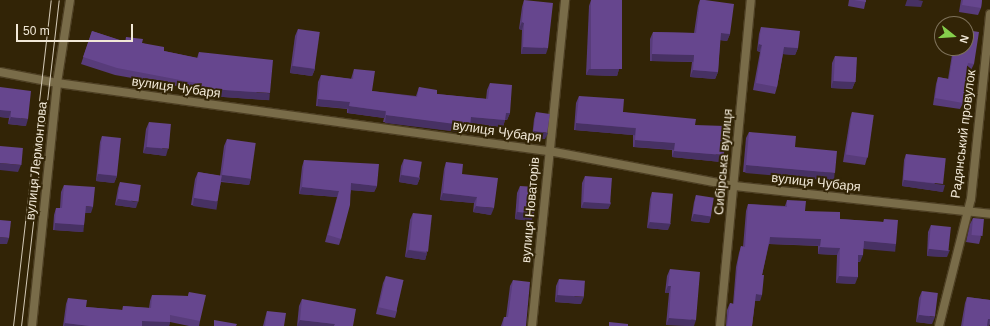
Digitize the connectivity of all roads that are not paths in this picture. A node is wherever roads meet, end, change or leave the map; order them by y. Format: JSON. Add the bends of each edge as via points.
{"nodes":[{"id":1,"x":70,"y":0,"type":"edge"},
{"id":2,"x":565,"y":0,"type":"edge"},
{"id":3,"x":751,"y":0,"type":"edge"},
{"id":4,"x":990,"y":14,"type":"edge"},
{"id":5,"x":0,"y":72,"type":"edge"},
{"id":6,"x":57,"y":83,"type":"junction"},
{"id":7,"x":549,"y":151,"type":"junction"},
{"id":8,"x":734,"y":186,"type":"junction"},
{"id":9,"x":966,"y":211,"type":"junction"},
{"id":10,"x":990,"y":214,"type":"edge"},
{"id":11,"x":32,"y":326,"type":"edge"},
{"id":12,"x":532,"y":326,"type":"edge"},
{"id":13,"x":720,"y":326,"type":"edge"},
{"id":14,"x":939,"y":326,"type":"edge"}],
"edges":[{"from":1,"to":6,"type":"street","name":"вулиця Лермонтова"},
{"from":2,"to":7,"type":"street","name":"вулиця Новаторів"},
{"from":3,"to":8,"type":"street","name":"Сибірська вулиця"},
{"from":4,"to":9,"type":"street","name":"Радянський провулок","via":[[971,199]]},
{"from":5,"to":6,"type":"street","name":"вулиця Чубаря"},
{"from":6,"to":7,"type":"street","name":"вулиця Чубаря"},
{"from":6,"to":11,"type":"street","name":"вулиця Лермонтова"},
{"from":7,"to":8,"type":"street","name":"вулиця Чубаря"},
{"from":7,"to":12,"type":"street","name":"вулиця Новаторів"},
{"from":8,"to":9,"type":"street","name":"вулиця Чубаря"},
{"from":8,"to":13,"type":"street","name":"Сибірська вулиця"},
{"from":9,"to":10,"type":"street","name":"вулиця Чубаря"},
{"from":9,"to":14,"type":"street","name":"Радянський провулок"}]}
